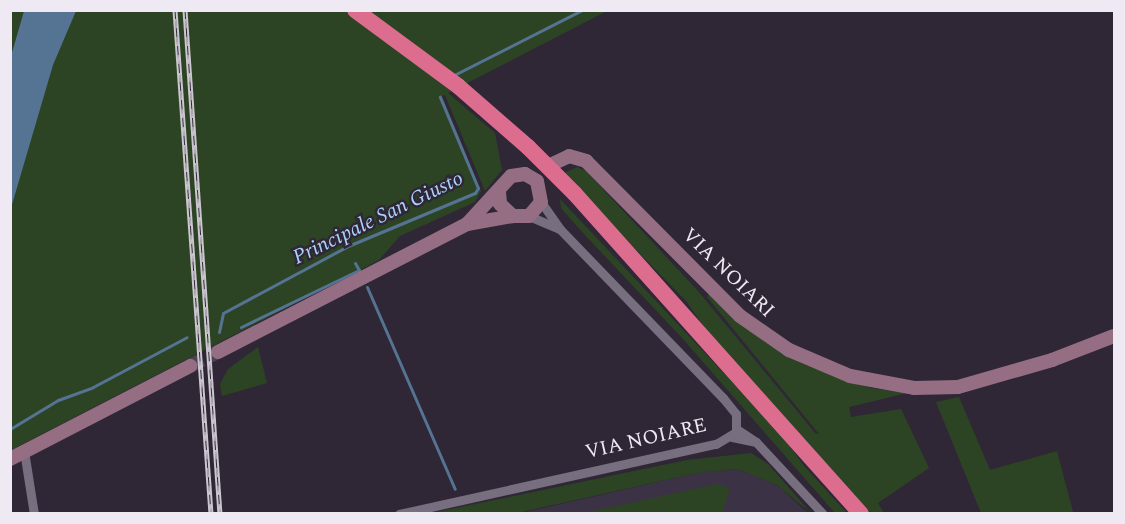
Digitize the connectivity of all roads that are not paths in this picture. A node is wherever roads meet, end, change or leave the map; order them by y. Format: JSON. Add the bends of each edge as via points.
{"nodes":[{"id":1,"x":355,"y":10,"type":"edge"},
{"id":2,"x":548,"y":166,"type":"junction"},
{"id":3,"x":528,"y":175,"type":"junction"},
{"id":4,"x":541,"y":188,"type":"junction"},
{"id":5,"x":499,"y":192,"type":"junction"},
{"id":6,"x":541,"y":202,"type":"junction"},
{"id":7,"x":513,"y":216,"type":"junction"},
{"id":8,"x":529,"y":216,"type":"junction"},
{"id":9,"x":467,"y":224,"type":"junction"},
{"id":10,"x":560,"y":229,"type":"junction"},
{"id":11,"x":1114,"y":336,"type":"edge"},
{"id":12,"x":218,"y":352,"type":"tunnel mouth"},
{"id":13,"x":190,"y":366,"type":"tunnel mouth"},
{"id":14,"x":735,"y":433,"type":"junction"},
{"id":15,"x":24,"y":451,"type":"junction"},
{"id":16,"x":10,"y":459,"type":"edge"},
{"id":17,"x":34,"y":513,"type":"edge"},
{"id":18,"x":399,"y":513,"type":"edge"},
{"id":19,"x":823,"y":513,"type":"edge"},
{"id":20,"x":861,"y":513,"type":"edge"}],
"edges":[{"from":1,"to":20,"type":"highway","via":[[466,92],[576,194]]},
{"from":2,"to":3,"type":"street","name":"VIA NOIARI"},
{"from":2,"to":4,"type":"street"},
{"from":2,"to":11,"type":"street","name":"VIA NOIARI","via":[[569,156],[586,161],[740,316],[789,350],[850,376],[914,388],[958,387],[1052,360]]},
{"from":3,"to":4,"type":"street"},
{"from":3,"to":5,"type":"street","via":[[511,176]]},
{"from":4,"to":6,"type":"street"},
{"from":5,"to":7,"type":"street","via":[[503,209]]},
{"from":5,"to":9,"type":"street"},
{"from":6,"to":8,"type":"street"},
{"from":6,"to":10,"type":"street","name":"VIA NOIARE"},
{"from":7,"to":8,"type":"street"},
{"from":7,"to":9,"type":"street"},
{"from":8,"to":10,"type":"street","name":"VIA NOIARE"},
{"from":9,"to":12,"type":"street"},
{"from":10,"to":14,"type":"street","name":"VIA NOIARE","via":[[723,398],[736,414]]},
{"from":13,"to":15,"type":"street"},
{"from":14,"to":18,"type":"street","name":"VIA NOIARE","via":[[716,444]]},
{"from":14,"to":19,"type":"street","via":[[765,447]]},
{"from":15,"to":16,"type":"street"},
{"from":15,"to":17,"type":"street"}]}
